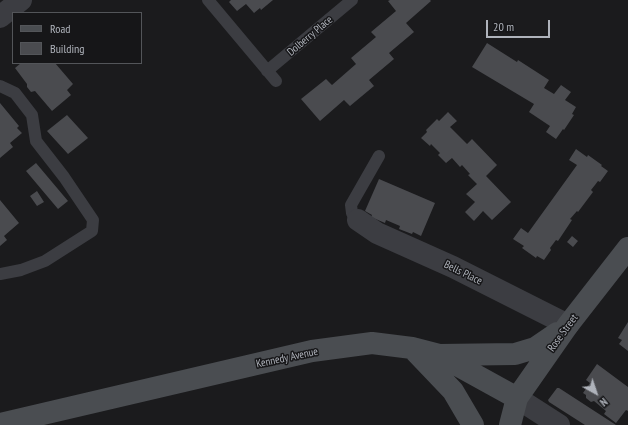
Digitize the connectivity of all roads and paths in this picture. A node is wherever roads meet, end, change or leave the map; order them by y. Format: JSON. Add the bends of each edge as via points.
{"nodes":[{"id":1,"x":21,"y":0,"type":"edge"},
{"id":2,"x":208,"y":0,"type":"edge"},
{"id":3,"x":352,"y":0,"type":"edge"},
{"id":4,"x":0,"y":18,"type":"edge"},
{"id":5,"x":267,"y":71,"type":"junction"},
{"id":6,"x":276,"y":81,"type":"dead end"},
{"id":7,"x":0,"y":86,"type":"edge"},
{"id":8,"x":379,"y":156,"type":"dead end"},
{"id":9,"x":358,"y":220,"type":"joint"},
{"id":10,"x":628,"y":248,"type":"edge"},
{"id":11,"x":0,"y":274,"type":"edge"},
{"id":12,"x":568,"y":325,"type":"junction"},
{"id":13,"x":412,"y":348,"type":"junction"},
{"id":14,"x":439,"y":355,"type":"junction"},
{"id":15,"x":517,"y":398,"type":"junction"},
{"id":16,"x":3,"y":424,"type":"edge"},
{"id":17,"x":473,"y":425,"type":"edge"},
{"id":18,"x":510,"y":425,"type":"edge"},
{"id":19,"x":559,"y":425,"type":"edge"}],
"edges":[{"from":1,"to":4,"type":"street"},
{"from":2,"to":5,"type":"lane"},
{"from":3,"to":5,"type":"lane","name":"Dolberry Place"},
{"from":5,"to":6,"type":"lane"},
{"from":7,"to":11,"type":"lane","via":[[15,93],[32,115],[36,141],[93,220],[92,231],[44,261],[21,270]]},
{"from":8,"to":9,"type":"lane","via":[[351,205],[352,213]]},
{"from":9,"to":12,"type":"street","name":"Bells Place","via":[[377,233],[453,267]]},
{"from":10,"to":12,"type":"street","name":"Rose Street"},
{"from":12,"to":14,"type":"street","via":[[536,348],[515,354]]},
{"from":12,"to":15,"type":"street","name":"Rose Street"},
{"from":13,"to":14,"type":"street","name":"Kennedy Avenue"},
{"from":13,"to":16,"type":"street","name":"Kennedy Avenue","via":[[372,343],[312,351]]},
{"from":13,"to":17,"type":"street","via":[[453,390]]},
{"from":14,"to":15,"type":"street","name":"Kennedy Avenue"},
{"from":15,"to":18,"type":"street","name":"Rose Street"},
{"from":15,"to":19,"type":"street","name":"Kennedy Avenue"}]}
